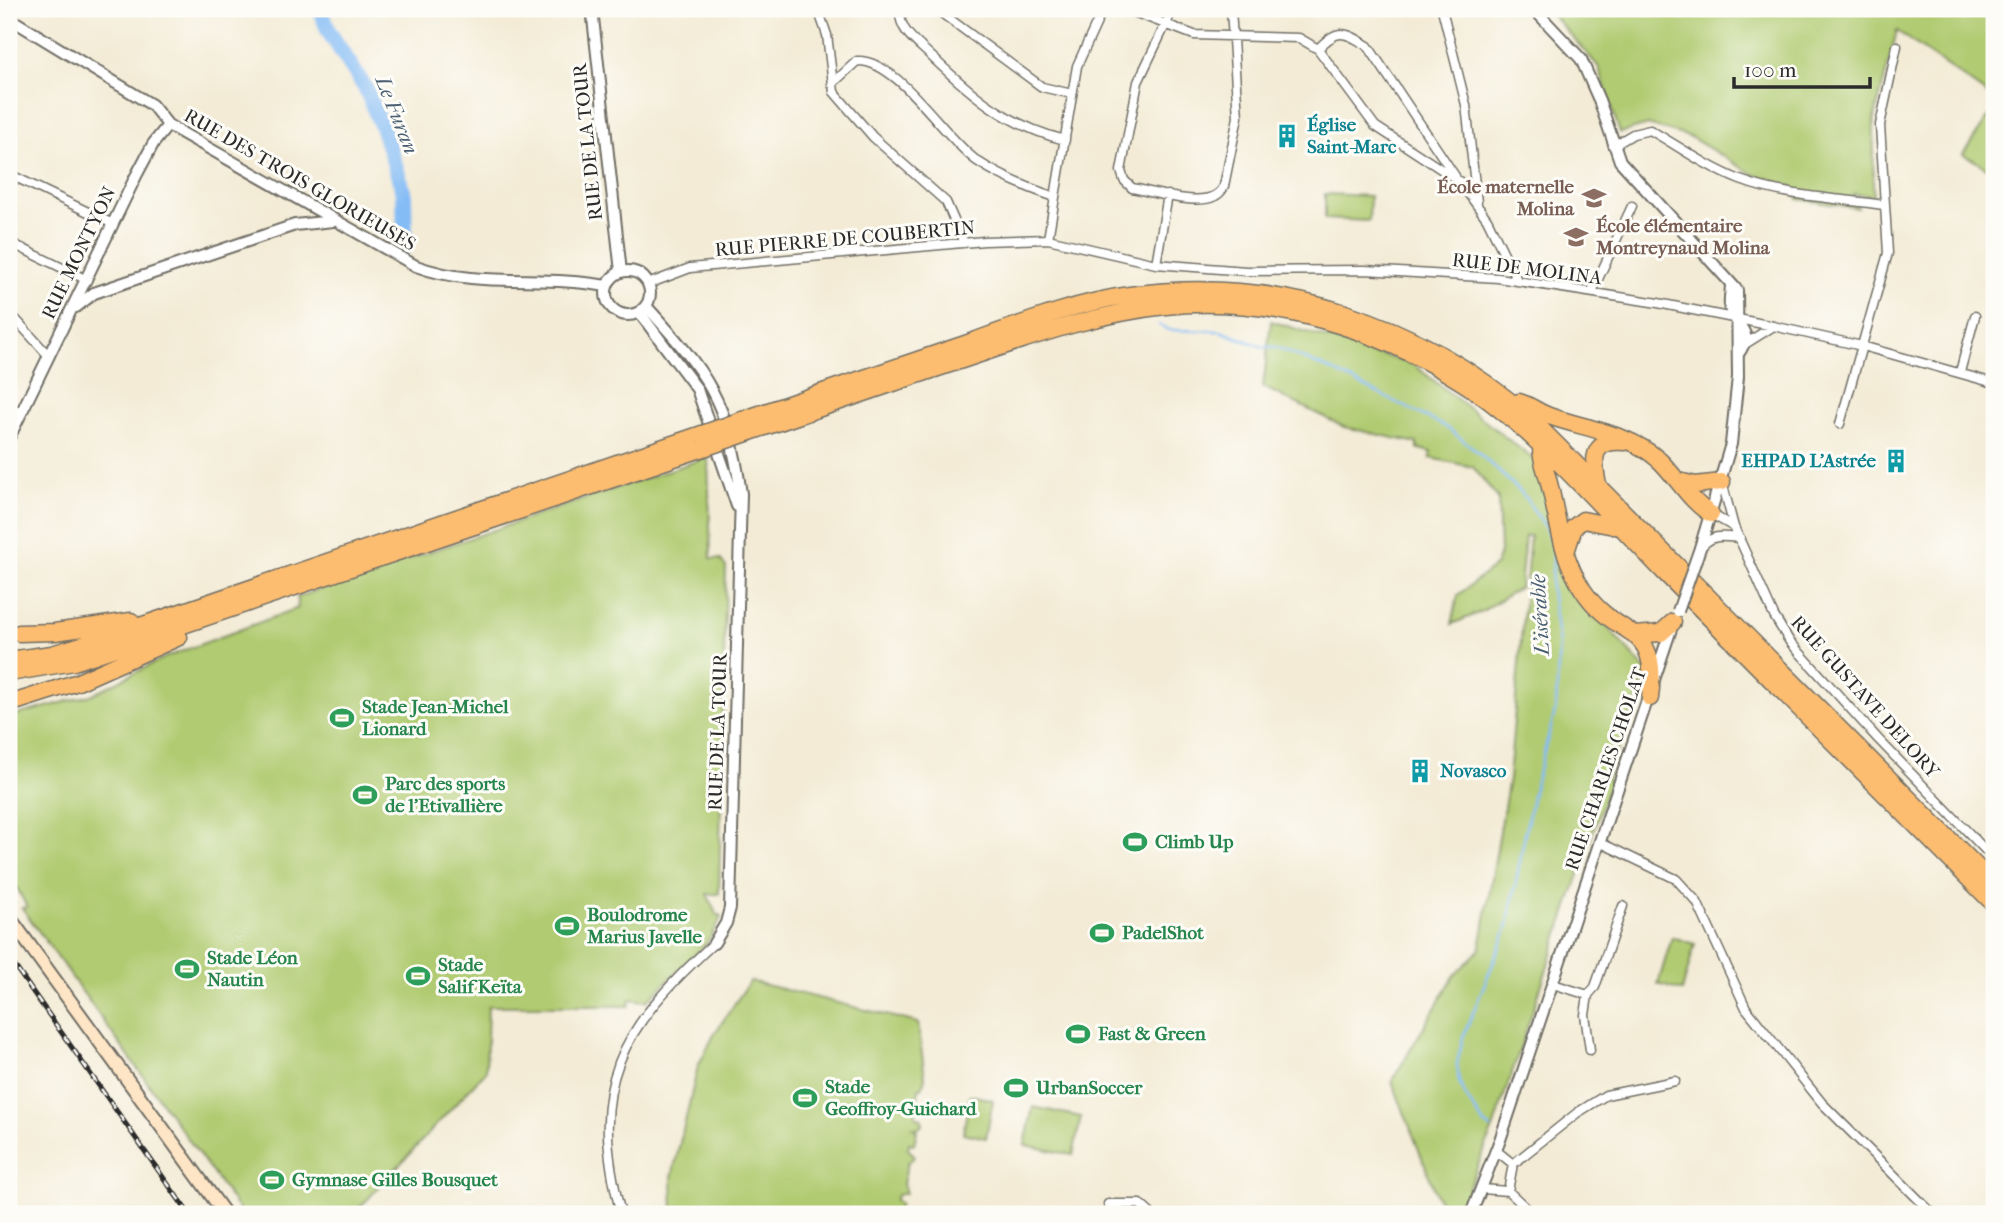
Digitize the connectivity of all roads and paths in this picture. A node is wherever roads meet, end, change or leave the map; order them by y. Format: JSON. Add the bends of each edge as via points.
{"nodes":[{"id":1,"x":592,"y":9,"type":"edge"},
{"id":2,"x":818,"y":9,"type":"edge"},
{"id":3,"x":900,"y":9,"type":"edge"},
{"id":4,"x":936,"y":9,"type":"edge"},
{"id":5,"x":1103,"y":9,"type":"edge"},
{"id":6,"x":1126,"y":9,"type":"edge"},
{"id":7,"x":1172,"y":9,"type":"edge"},
{"id":8,"x":1231,"y":9,"type":"edge"},
{"id":9,"x":1442,"y":9,"type":"edge"},
{"id":10,"x":1534,"y":9,"type":"edge"},
{"id":11,"x":9,"y":18,"type":"edge"},
{"id":12,"x":1165,"y":26,"type":"junction"},
{"id":13,"x":1232,"y":37,"type":"junction"},
{"id":14,"x":1897,"y":46,"type":"dead end"},
{"id":15,"x":1318,"y":48,"type":"junction"},
{"id":16,"x":832,"y":84,"type":"junction"},
{"id":17,"x":1072,"y":94,"type":"junction"},
{"id":18,"x":168,"y":125,"type":"junction"},
{"id":19,"x":1065,"y":140,"type":"junction"},
{"id":20,"x":1613,"y":146,"type":"junction"},
{"id":21,"x":9,"y":174,"type":"edge"},
{"id":22,"x":1459,"y":181,"type":"junction"},
{"id":23,"x":1168,"y":195,"type":"junction"},
{"id":24,"x":1055,"y":197,"type":"junction"},
{"id":25,"x":1477,"y":202,"type":"junction"},
{"id":26,"x":301,"y":203,"type":"junction"},
{"id":27,"x":1884,"y":205,"type":"junction"},
{"id":28,"x":1632,"y":206,"type":"dead end"},
{"id":29,"x":334,"y":220,"type":"junction"},
{"id":30,"x":113,"y":224,"type":"junction"},
{"id":31,"x":295,"y":225,"type":"junction"},
{"id":32,"x":1048,"y":239,"type":"junction"},
{"id":33,"x":9,"y":242,"type":"edge"},
{"id":34,"x":964,"y":243,"type":"junction"},
{"id":35,"x":1156,"y":264,"type":"junction"},
{"id":36,"x":93,"y":266,"type":"junction"},
{"id":37,"x":621,"y":272,"type":"junction"},
{"id":38,"x":88,"y":281,"type":"junction"},
{"id":39,"x":1517,"y":281,"type":"junction"},
{"id":40,"x":648,"y":284,"type":"junction"},
{"id":41,"x":607,"y":286,"type":"junction"},
{"id":42,"x":109,"y":288,"type":"junction"},
{"id":43,"x":1592,"y":292,"type":"junction"},
{"id":44,"x":643,"y":309,"type":"junction"},
{"id":45,"x":9,"y":312,"type":"edge"},
{"id":46,"x":68,"y":314,"type":"junction"},
{"id":47,"x":1975,"y":316,"type":"dead end"},
{"id":48,"x":1736,"y":320,"type":"junction"},
{"id":49,"x":1773,"y":326,"type":"junction"},
{"id":50,"x":1862,"y":346,"type":"junction"},
{"id":51,"x":1742,"y":349,"type":"junction"},
{"id":52,"x":48,"y":355,"type":"junction"},
{"id":53,"x":1960,"y":372,"type":"junction"},
{"id":54,"x":1994,"y":383,"type":"edge"},
{"id":55,"x":1511,"y":402,"type":"junction"},
{"id":56,"x":9,"y":407,"type":"edge"},
{"id":57,"x":21,"y":413,"type":"junction"},
{"id":58,"x":1840,"y":424,"type":"dead end"},
{"id":59,"x":746,"y":426,"type":"junction"},
{"id":60,"x":9,"y":438,"type":"edge"},
{"id":61,"x":702,"y":441,"type":"junction"},
{"id":62,"x":1632,"y":443,"type":"junction"},
{"id":63,"x":1541,"y":448,"type":"junction"},
{"id":64,"x":1679,"y":481,"type":"junction"},
{"id":65,"x":1722,"y":482,"type":"junction"},
{"id":66,"x":1598,"y":486,"type":"junction"},
{"id":67,"x":1711,"y":514,"type":"junction"},
{"id":68,"x":1734,"y":527,"type":"junction"},
{"id":69,"x":1621,"y":528,"type":"junction"},
{"id":70,"x":1740,"y":538,"type":"junction"},
{"id":71,"x":1700,"y":548,"type":"junction"},
{"id":72,"x":1565,"y":555,"type":"junction"},
{"id":73,"x":1676,"y":616,"type":"junction"},
{"id":74,"x":210,"y":617,"type":"junction"},
{"id":75,"x":151,"y":623,"type":"junction"},
{"id":76,"x":12,"y":630,"type":"edge"},
{"id":77,"x":1635,"y":635,"type":"junction"},
{"id":78,"x":9,"y":660,"type":"edge"},
{"id":79,"x":9,"y":673,"type":"edge"},
{"id":80,"x":1650,"y":698,"type":"junction"},
{"id":81,"x":9,"y":704,"type":"edge"},
{"id":82,"x":1599,"y":842,"type":"junction"},
{"id":83,"x":1994,"y":859,"type":"edge"},
{"id":84,"x":1994,"y":884,"type":"edge"},
{"id":85,"x":1994,"y":904,"type":"edge"},
{"id":86,"x":1623,"y":906,"type":"dead end"},
{"id":87,"x":9,"y":917,"type":"edge"},
{"id":88,"x":714,"y":943,"type":"joint"},
{"id":89,"x":1553,"y":984,"type":"junction"},
{"id":90,"x":1588,"y":995,"type":"junction"},
{"id":91,"x":1590,"y":1050,"type":"dead end"},
{"id":92,"x":1675,"y":1081,"type":"dead end"},
{"id":93,"x":1497,"y":1150,"type":"junction"},
{"id":94,"x":1513,"y":1164,"type":"junction"},
{"id":95,"x":1482,"y":1189,"type":"junction"},
{"id":96,"x":1508,"y":1191,"type":"junction"},
{"id":97,"x":225,"y":1214,"type":"edge"},
{"id":98,"x":621,"y":1214,"type":"edge"},
{"id":99,"x":1120,"y":1214,"type":"edge"},
{"id":100,"x":1151,"y":1214,"type":"edge"},
{"id":101,"x":1471,"y":1214,"type":"edge"},
{"id":102,"x":1533,"y":1214,"type":"edge"},
{"id":103,"x":1933,"y":1214,"type":"edge"}],
"edges":[{"from":1,"to":37,"type":"street","name":"RUE DE LA TOUR"},
{"from":2,"to":16,"type":"street","via":[[827,36]]},
{"from":3,"to":19,"type":"street","via":[[903,29],[976,99],[1016,123]]},
{"from":4,"to":17,"type":"street","via":[[1019,73],[1042,87]]},
{"from":5,"to":17,"type":"street","via":[[1077,66]]},
{"from":6,"to":12,"type":"street"},
{"from":7,"to":12,"type":"street"},
{"from":8,"to":13,"type":"street"},
{"from":9,"to":25,"type":"street","via":[[1466,104]]},
{"from":10,"to":20,"type":"street","via":[[1581,59]]},
{"from":11,"to":18,"type":"street","name":"RUE DES TROIS GLORIEUSES","via":[[152,105]]},
{"from":12,"to":13,"type":"street","via":[[1194,35]]},
{"from":12,"to":23,"type":"street","via":[[1138,82],[1121,170],[1132,188]]},
{"from":13,"to":15,"type":"street","via":[[1299,38]]},
{"from":13,"to":23,"type":"street","via":[[1238,117],[1222,192],[1207,201]]},
{"from":14,"to":27,"type":"street","via":[[1880,125]]},
{"from":15,"to":22,"type":"street","via":[[1375,126]]},
{"from":15,"to":22,"type":"street","via":[[1330,35],[1347,33],[1368,46]]},
{"from":16,"to":24,"type":"street","via":[[857,61],[881,65],[975,160],[1009,180]]},
{"from":16,"to":34,"type":"street","via":[[873,137],[946,202]]},
{"from":17,"to":19,"type":"street"},
{"from":18,"to":26,"type":"street","name":"RUE DES TROIS GLORIEUSES"},
{"from":18,"to":30,"type":"street","name":"RUE MONTYON","via":[[153,144]]},
{"from":19,"to":24,"type":"street"},
{"from":20,"to":27,"type":"street","via":[[1650,130],[1740,180]]},
{"from":20,"to":48,"type":"street","name":"RUE CHARLES CHOLAT","via":[[1652,198],[1731,279],[1730,310]]},
{"from":21,"to":30,"type":"street"},
{"from":22,"to":25,"type":"street"},
{"from":23,"to":35,"type":"street"},
{"from":24,"to":32,"type":"street"},
{"from":25,"to":39,"type":"street"},
{"from":26,"to":29,"type":"street","name":"RUE DES TROIS GLORIEUSES"},
{"from":26,"to":31,"type":"street"},
{"from":27,"to":50,"type":"street","via":[[1888,253]]},
{"from":28,"to":43,"type":"street"},
{"from":29,"to":31,"type":"street"},
{"from":29,"to":41,"type":"street","name":"RUE DES TROIS GLORIEUSES","via":[[416,267],[447,276]]},
{"from":30,"to":36,"type":"street","name":"RUE MONTYON"},
{"from":31,"to":42,"type":"street"},
{"from":32,"to":34,"type":"street","name":"RUE PIERRE DE COUBERTIN"},
{"from":32,"to":35,"type":"street","name":"RUE DE MOLINA"},
{"from":33,"to":38,"type":"street"},
{"from":34,"to":40,"type":"street","name":"RUE PIERRE DE COUBERTIN","via":[[690,268]]},
{"from":35,"to":39,"type":"street","name":"RUE DE MOLINA","via":[[1246,271],[1365,270]]},
{"from":36,"to":38,"type":"street","name":"RUE MONTYON"},
{"from":36,"to":42,"type":"street","via":[[97,280]]},
{"from":37,"to":40,"type":"street","via":[[634,272]]},
{"from":37,"to":41,"type":"street"},
{"from":38,"to":46,"type":"street","name":"RUE MONTYON"},
{"from":39,"to":43,"type":"street","name":"RUE DE MOLINA"},
{"from":40,"to":44,"type":"street"},
{"from":41,"to":44,"type":"street","via":[[611,308],[623,315]]},
{"from":42,"to":46,"type":"street","via":[[94,293]]},
{"from":43,"to":48,"type":"street","name":"RUE DE MOLINA"},
{"from":44,"to":88,"type":"street","name":"RUE DE LA TOUR","via":[[697,389],[741,519],[730,908]]},
{"from":45,"to":52,"type":"street"},
{"from":46,"to":52,"type":"street","name":"RUE MONTYON"},
{"from":47,"to":53,"type":"street"},
{"from":48,"to":49,"type":"street","name":"RUE DE MOLINA"},
{"from":48,"to":51,"type":"street","name":"RUE CHARLES CHOLAT"},
{"from":49,"to":50,"type":"street","name":"RUE DE MOLINA"},
{"from":49,"to":51,"type":"street"},
{"from":50,"to":53,"type":"street","name":"RUE DE MOLINA"},
{"from":50,"to":58,"type":"street"},
{"from":51,"to":65,"type":"street","name":"RUE CHARLES CHOLAT"},
{"from":52,"to":57,"type":"street","name":"RUE MONTYON"},
{"from":53,"to":54,"type":"street","name":"RUE DE MOLINA"},
{"from":55,"to":59,"type":"highway","via":[[1436,350],[1358,316],[1269,295],[1198,290],[1129,295],[1071,308]]},
{"from":55,"to":62,"type":"highway","via":[[1522,402],[1546,415]]},
{"from":55,"to":66,"type":"highway"},
{"from":56,"to":57,"type":"street"},
{"from":57,"to":60,"type":"street","name":"RUE MONTYON"},
{"from":59,"to":61,"type":"highway","bridge":true},
{"from":59,"to":63,"type":"highway","via":[[1103,315],[1169,306],[1231,306],[1289,312],[1351,328],[1406,350],[1467,385]]},
{"from":61,"to":74,"type":"highway"},
{"from":61,"to":75,"type":"highway"},
{"from":62,"to":64,"type":"highway","via":[[1647,450]]},
{"from":62,"to":66,"type":"highway","via":[[1613,441],[1600,447],[1594,461]]},
{"from":63,"to":69,"type":"highway"},
{"from":63,"to":72,"type":"highway"},
{"from":64,"to":65,"type":"highway","via":[[1695,485]]},
{"from":64,"to":67,"type":"highway"},
{"from":65,"to":67,"type":"street","name":"RUE CHARLES CHOLAT"},
{"from":65,"to":68,"type":"street","name":"RUE GUSTAVE DELORY"},
{"from":66,"to":84,"type":"highway"},
{"from":67,"to":68,"type":"street"},
{"from":67,"to":71,"type":"street","name":"RUE CHARLES CHOLAT"},
{"from":68,"to":70,"type":"street","name":"RUE GUSTAVE DELORY"},
{"from":69,"to":72,"type":"highway","via":[[1583,520],[1568,537]]},
{"from":69,"to":85,"type":"highway"},
{"from":70,"to":71,"type":"street","via":[[1716,536]]},
{"from":70,"to":83,"type":"street","name":"RUE GUSTAVE DELORY","via":[[1790,642]]},
{"from":71,"to":73,"type":"street","name":"RUE CHARLES CHOLAT","bridge":true},
{"from":72,"to":77,"type":"highway","via":[[1590,600]]},
{"from":73,"to":77,"type":"highway","via":[[1661,633]]},
{"from":73,"to":80,"type":"street","name":"RUE CHARLES CHOLAT"},
{"from":74,"to":79,"type":"highway","via":[[74,663]]},
{"from":74,"to":81,"type":"highway","via":[[196,629],[78,682]]},
{"from":75,"to":76,"type":"highway","via":[[136,620],[55,632]]},
{"from":75,"to":78,"type":"highway","via":[[74,648]]},
{"from":77,"to":80,"type":"highway","via":[[1653,660]]},
{"from":80,"to":82,"type":"street","name":"RUE CHARLES CHOLAT"},
{"from":82,"to":89,"type":"street","name":"RUE CHARLES CHOLAT"},
{"from":82,"to":103,"type":"street","via":[[1676,879],[1697,902],[1746,1008],[1822,1103]]},
{"from":86,"to":90,"type":"street","via":[[1595,987]]},
{"from":87,"to":97,"type":"main road"},
{"from":88,"to":98,"type":"street","via":[[644,1013],[619,1060],[610,1095],[607,1137]]},
{"from":89,"to":90,"type":"street"},
{"from":89,"to":93,"type":"street","name":"RUE CHARLES CHOLAT"},
{"from":90,"to":91,"type":"street","via":[[1585,1015]]},
{"from":92,"to":94,"type":"street","via":[[1606,1095],[1577,1112]]},
{"from":93,"to":94,"type":"street"},
{"from":93,"to":95,"type":"street","name":"RUE CHARLES CHOLAT"},
{"from":94,"to":96,"type":"street"},
{"from":95,"to":96,"type":"street"},
{"from":95,"to":101,"type":"street","name":"RUE CHARLES CHOLAT"},
{"from":96,"to":102,"type":"street"},
{"from":99,"to":100,"type":"street","via":[[1108,1204],[1140,1204]]}]}
